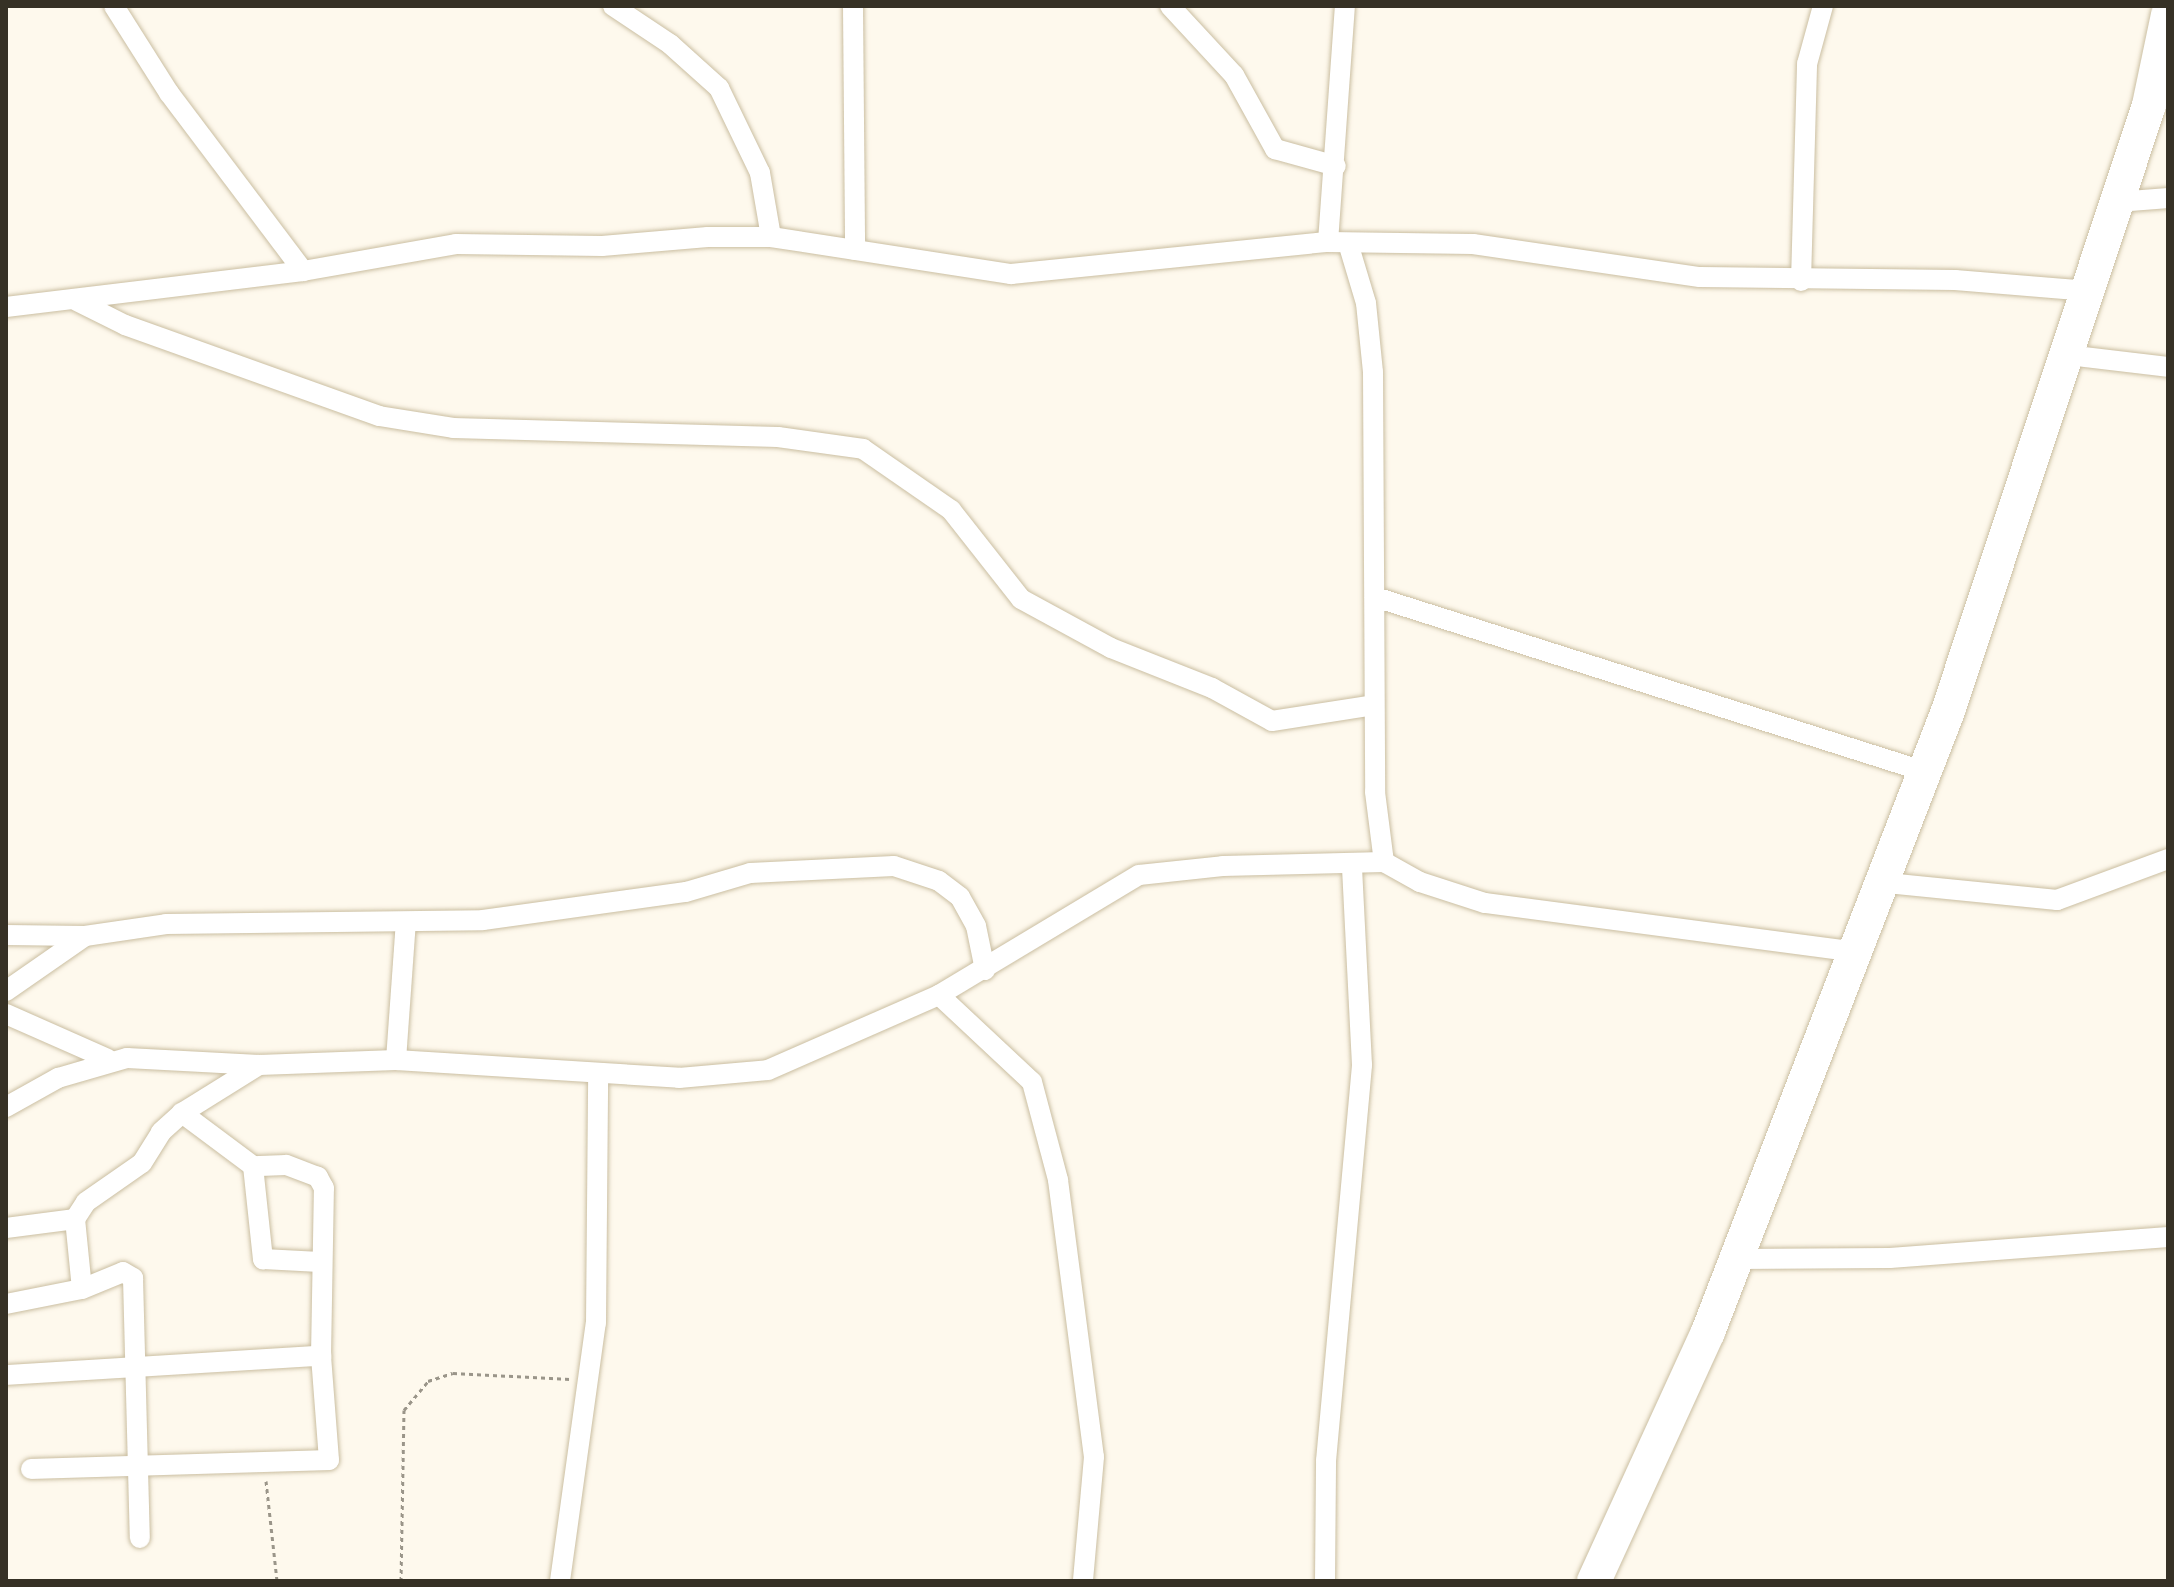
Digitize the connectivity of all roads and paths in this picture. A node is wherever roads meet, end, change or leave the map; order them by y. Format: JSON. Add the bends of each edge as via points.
{"nodes":[{"id":1,"x":114,"y":6,"type":"edge"},
{"id":2,"x":613,"y":6,"type":"edge"},
{"id":3,"x":853,"y":6,"type":"edge"},
{"id":4,"x":1345,"y":6,"type":"edge"},
{"id":5,"x":1823,"y":6,"type":"edge"},
{"id":6,"x":1180,"y":10,"type":"edge"},
{"id":7,"x":2168,"y":15,"type":"edge"},
{"id":8,"x":1336,"y":166,"type":"junction"},
{"id":9,"x":2168,"y":198,"type":"edge"},
{"id":10,"x":2118,"y":202,"type":"junction"},
{"id":11,"x":771,"y":237,"type":"junction"},
{"id":12,"x":1338,"y":243,"type":"junction"},
{"id":13,"x":855,"y":250,"type":"junction"},
{"id":14,"x":303,"y":271,"type":"junction"},
{"id":15,"x":1801,"y":281,"type":"junction"},
{"id":16,"x":2089,"y":291,"type":"junction"},
{"id":17,"x":77,"y":301,"type":"junction"},
{"id":18,"x":6,"y":307,"type":"edge"},
{"id":19,"x":2068,"y":355,"type":"junction"},
{"id":20,"x":2168,"y":367,"type":"edge"},
{"id":21,"x":1375,"y":597,"type":"junction"},
{"id":22,"x":1374,"y":705,"type":"junction"},
{"id":23,"x":1923,"y":771,"type":"junction"},
{"id":24,"x":2168,"y":858,"type":"edge"},
{"id":25,"x":1384,"y":862,"type":"junction"},
{"id":26,"x":1352,"y":865,"type":"junction"},
{"id":27,"x":1877,"y":882,"type":"junction"},
{"id":28,"x":406,"y":922,"type":"junction"},
{"id":29,"x":6,"y":935,"type":"edge"},
{"id":30,"x":85,"y":936,"type":"junction"},
{"id":31,"x":1851,"y":951,"type":"junction"},
{"id":32,"x":985,"y":970,"type":"junction"},
{"id":33,"x":6,"y":991,"type":"edge"},
{"id":34,"x":939,"y":995,"type":"junction"},
{"id":35,"x":6,"y":1014,"type":"edge"},
{"id":36,"x":108,"y":1059,"type":"junction"},
{"id":37,"x":396,"y":1060,"type":"junction"},
{"id":38,"x":259,"y":1065,"type":"junction"},
{"id":39,"x":598,"y":1075,"type":"junction"},
{"id":40,"x":6,"y":1107,"type":"edge"},
{"id":41,"x":182,"y":1113,"type":"junction"},
{"id":42,"x":253,"y":1166,"type":"junction"},
{"id":43,"x":75,"y":1219,"type":"junction"},
{"id":44,"x":6,"y":1228,"type":"edge"},
{"id":45,"x":2168,"y":1237,"type":"edge"},
{"id":46,"x":1735,"y":1259,"type":"junction"},
{"id":47,"x":320,"y":1262,"type":"junction"},
{"id":48,"x":82,"y":1289,"type":"junction"},
{"id":49,"x":6,"y":1304,"type":"edge"},
{"id":50,"x":321,"y":1356,"type":"junction"},
{"id":51,"x":137,"y":1368,"type":"junction"},
{"id":52,"x":6,"y":1375,"type":"edge"},
{"id":53,"x":588,"y":1381,"type":"junction"},
{"id":54,"x":138,"y":1462,"type":"junction"},
{"id":55,"x":265,"y":1466,"type":"junction"},
{"id":56,"x":31,"y":1469,"type":"dead end"},
{"id":57,"x":140,"y":1538,"type":"dead end"},
{"id":58,"x":277,"y":1581,"type":"edge"},
{"id":59,"x":401,"y":1581,"type":"edge"},
{"id":60,"x":560,"y":1581,"type":"edge"},
{"id":61,"x":1083,"y":1581,"type":"edge"},
{"id":62,"x":1325,"y":1581,"type":"edge"},
{"id":63,"x":1594,"y":1581,"type":"edge"}],
"edges":[{"from":1,"to":14,"type":"street","via":[[169,93]]},
{"from":2,"to":11,"type":"street","via":[[670,44],[719,88],[760,173]]},
{"from":3,"to":13,"type":"street"},
{"from":4,"to":8,"type":"street"},
{"from":5,"to":15,"type":"street","via":[[1807,64]]},
{"from":6,"to":8,"type":"street","via":[[1234,75],[1275,149]]},
{"from":7,"to":10,"type":"main road","via":[[2154,90]]},
{"from":8,"to":12,"type":"street"},
{"from":9,"to":10,"type":"street"},
{"from":10,"to":16,"type":"main road"},
{"from":11,"to":13,"type":"street"},
{"from":11,"to":14,"type":"street","via":[[602,246],[456,244]]},
{"from":12,"to":13,"type":"street","via":[[1011,274]]},
{"from":12,"to":15,"type":"street","via":[[1473,244],[1700,277]]},
{"from":12,"to":21,"type":"street","via":[[1366,303],[1373,372]]},
{"from":14,"to":17,"type":"street","via":[[158,285]]},
{"from":15,"to":16,"type":"street","via":[[1955,280]]},
{"from":16,"to":19,"type":"main road"},
{"from":17,"to":18,"type":"street"},
{"from":17,"to":22,"type":"street","via":[[125,325],[379,416],[453,428],[778,437],[863,449],[951,510],[1021,599],[1111,648],[1212,688],[1272,721]]},
{"from":19,"to":20,"type":"street"},
{"from":19,"to":23,"type":"main road"},
{"from":21,"to":22,"type":"street"},
{"from":21,"to":23,"type":"street"},
{"from":22,"to":25,"type":"street"},
{"from":23,"to":27,"type":"main road"},
{"from":24,"to":27,"type":"street","via":[[2057,900]]},
{"from":25,"to":26,"type":"street"},
{"from":25,"to":31,"type":"street","via":[[1420,882],[1485,903]]},
{"from":26,"to":32,"type":"street","via":[[1223,866],[1139,875]]},
{"from":26,"to":62,"type":"street","via":[[1362,1065],[1326,1461]]},
{"from":27,"to":31,"type":"main road"},
{"from":28,"to":30,"type":"street","via":[[166,924]]},
{"from":28,"to":32,"type":"street","via":[[564,912],[686,892],[750,873],[894,866],[939,881],[960,897],[976,926]]},
{"from":28,"to":37,"type":"street"},
{"from":29,"to":30,"type":"street"},
{"from":30,"to":33,"type":"street"},
{"from":31,"to":46,"type":"main road"},
{"from":32,"to":34,"type":"street"},
{"from":34,"to":39,"type":"street","via":[[768,1070],[732,1077]]},
{"from":34,"to":61,"type":"street","via":[[1032,1082],[1058,1180],[1094,1457]]},
{"from":35,"to":36,"type":"street"},
{"from":36,"to":38,"type":"street"},
{"from":36,"to":40,"type":"street"},
{"from":37,"to":38,"type":"street"},
{"from":37,"to":39,"type":"street"},
{"from":38,"to":41,"type":"street"},
{"from":39,"to":53,"type":"street","via":[[600,1212]]},
{"from":41,"to":42,"type":"street"},
{"from":41,"to":43,"type":"street","via":[[161,1132],[142,1163],[86,1202]]},
{"from":42,"to":47,"type":"street","via":[[263,1259]]},
{"from":42,"to":47,"type":"street","via":[[286,1165],[318,1177],[324,1188]]},
{"from":43,"to":44,"type":"street"},
{"from":43,"to":48,"type":"street"},
{"from":45,"to":46,"type":"street","via":[[1890,1258]]},
{"from":46,"to":63,"type":"main road","via":[[1708,1332]]},
{"from":47,"to":50,"type":"street"},
{"from":48,"to":49,"type":"street"},
{"from":48,"to":51,"type":"street","via":[[123,1272],[133,1278]]},
{"from":50,"to":51,"type":"street"},
{"from":50,"to":55,"type":"street","via":[[329,1460]]},
{"from":51,"to":52,"type":"street"},
{"from":51,"to":54,"type":"street"},
{"from":53,"to":59,"type":"path","via":[[453,1373],[428,1381],[404,1410]]},
{"from":53,"to":60,"type":"street"},
{"from":54,"to":55,"type":"street"},
{"from":54,"to":56,"type":"street"},
{"from":54,"to":57,"type":"street"},
{"from":55,"to":58,"type":"path"}]}
